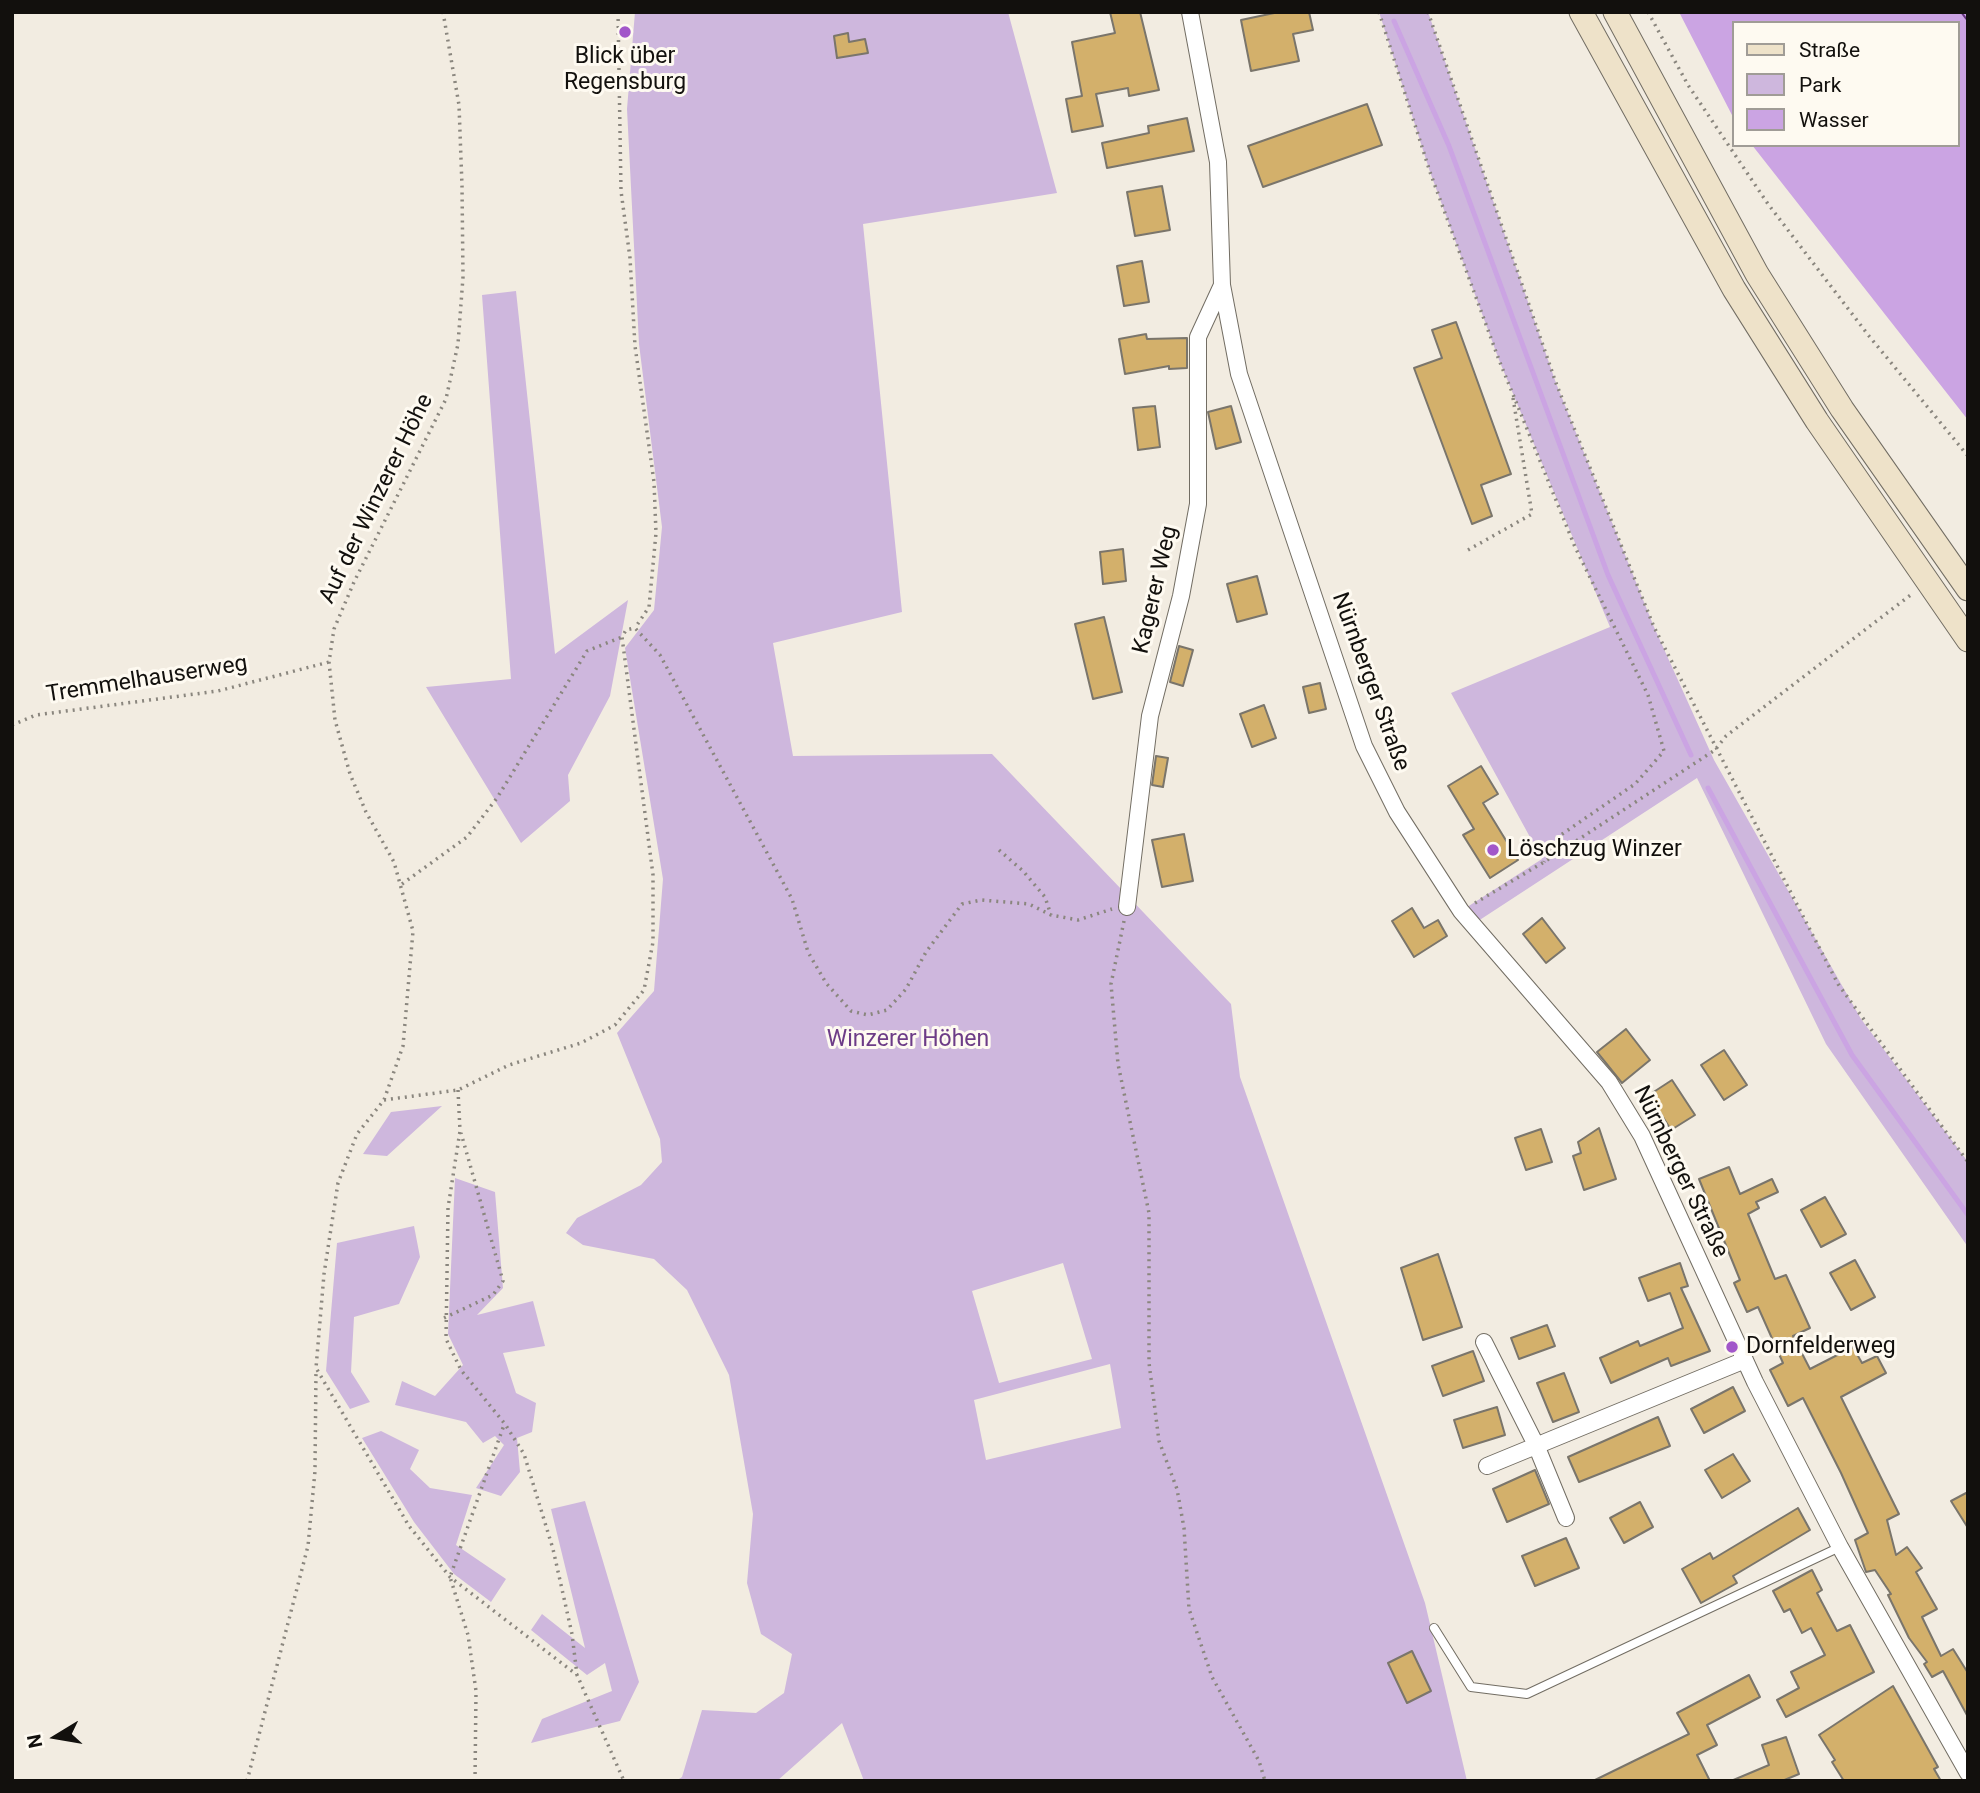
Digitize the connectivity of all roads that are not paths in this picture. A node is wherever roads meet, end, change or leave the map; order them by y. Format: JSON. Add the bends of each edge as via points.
{"nodes":[{"id":1,"x":1190,"y":12,"type":"edge"},
{"id":2,"x":1581,"y":12,"type":"edge"},
{"id":3,"x":1615,"y":12,"type":"edge"},
{"id":4,"x":1222,"y":285,"type":"junction"},
{"id":5,"x":1968,"y":589,"type":"edge"},
{"id":6,"x":1968,"y":640,"type":"edge"},
{"id":7,"x":1126,"y":907,"type":"road end"},
{"id":8,"x":1484,"y":1342,"type":"dead end"},
{"id":9,"x":1745,"y":1360,"type":"junction"},
{"id":10,"x":1536,"y":1445,"type":"junction"},
{"id":11,"x":1487,"y":1466,"type":"dead end"},
{"id":12,"x":1566,"y":1518,"type":"dead end"},
{"id":13,"x":1840,"y":1546,"type":"junction"},
{"id":14,"x":1434,"y":1628,"type":"dead end"},
{"id":15,"x":1968,"y":1773,"type":"edge"}],
"edges":[{"from":1,"to":4,"type":"street","name":"Nürnberger Straße","via":[[1218,162]]},
{"from":2,"to":6,"type":"main road","via":[[1734,289],[1824,432]]},
{"from":3,"to":5,"type":"main road","via":[[1757,274],[1842,409]]},
{"from":4,"to":7,"type":"street","name":"Kagerer Weg","via":[[1198,337],[1198,504],[1181,596],[1150,716]]},
{"from":4,"to":9,"type":"street","name":"Nürnberger Straße","via":[[1239,374],[1364,746],[1397,812],[1461,911],[1609,1082],[1642,1136]]},
{"from":8,"to":10,"type":"street"},
{"from":9,"to":10,"type":"street"},
{"from":9,"to":13,"type":"street","name":"Nürnberger Straße"},
{"from":10,"to":11,"type":"street"},
{"from":10,"to":12,"type":"street"},
{"from":13,"to":14,"type":"lane","via":[[1527,1694],[1471,1687]]},
{"from":13,"to":15,"type":"street","name":"Nürnberger Straße"}]}
